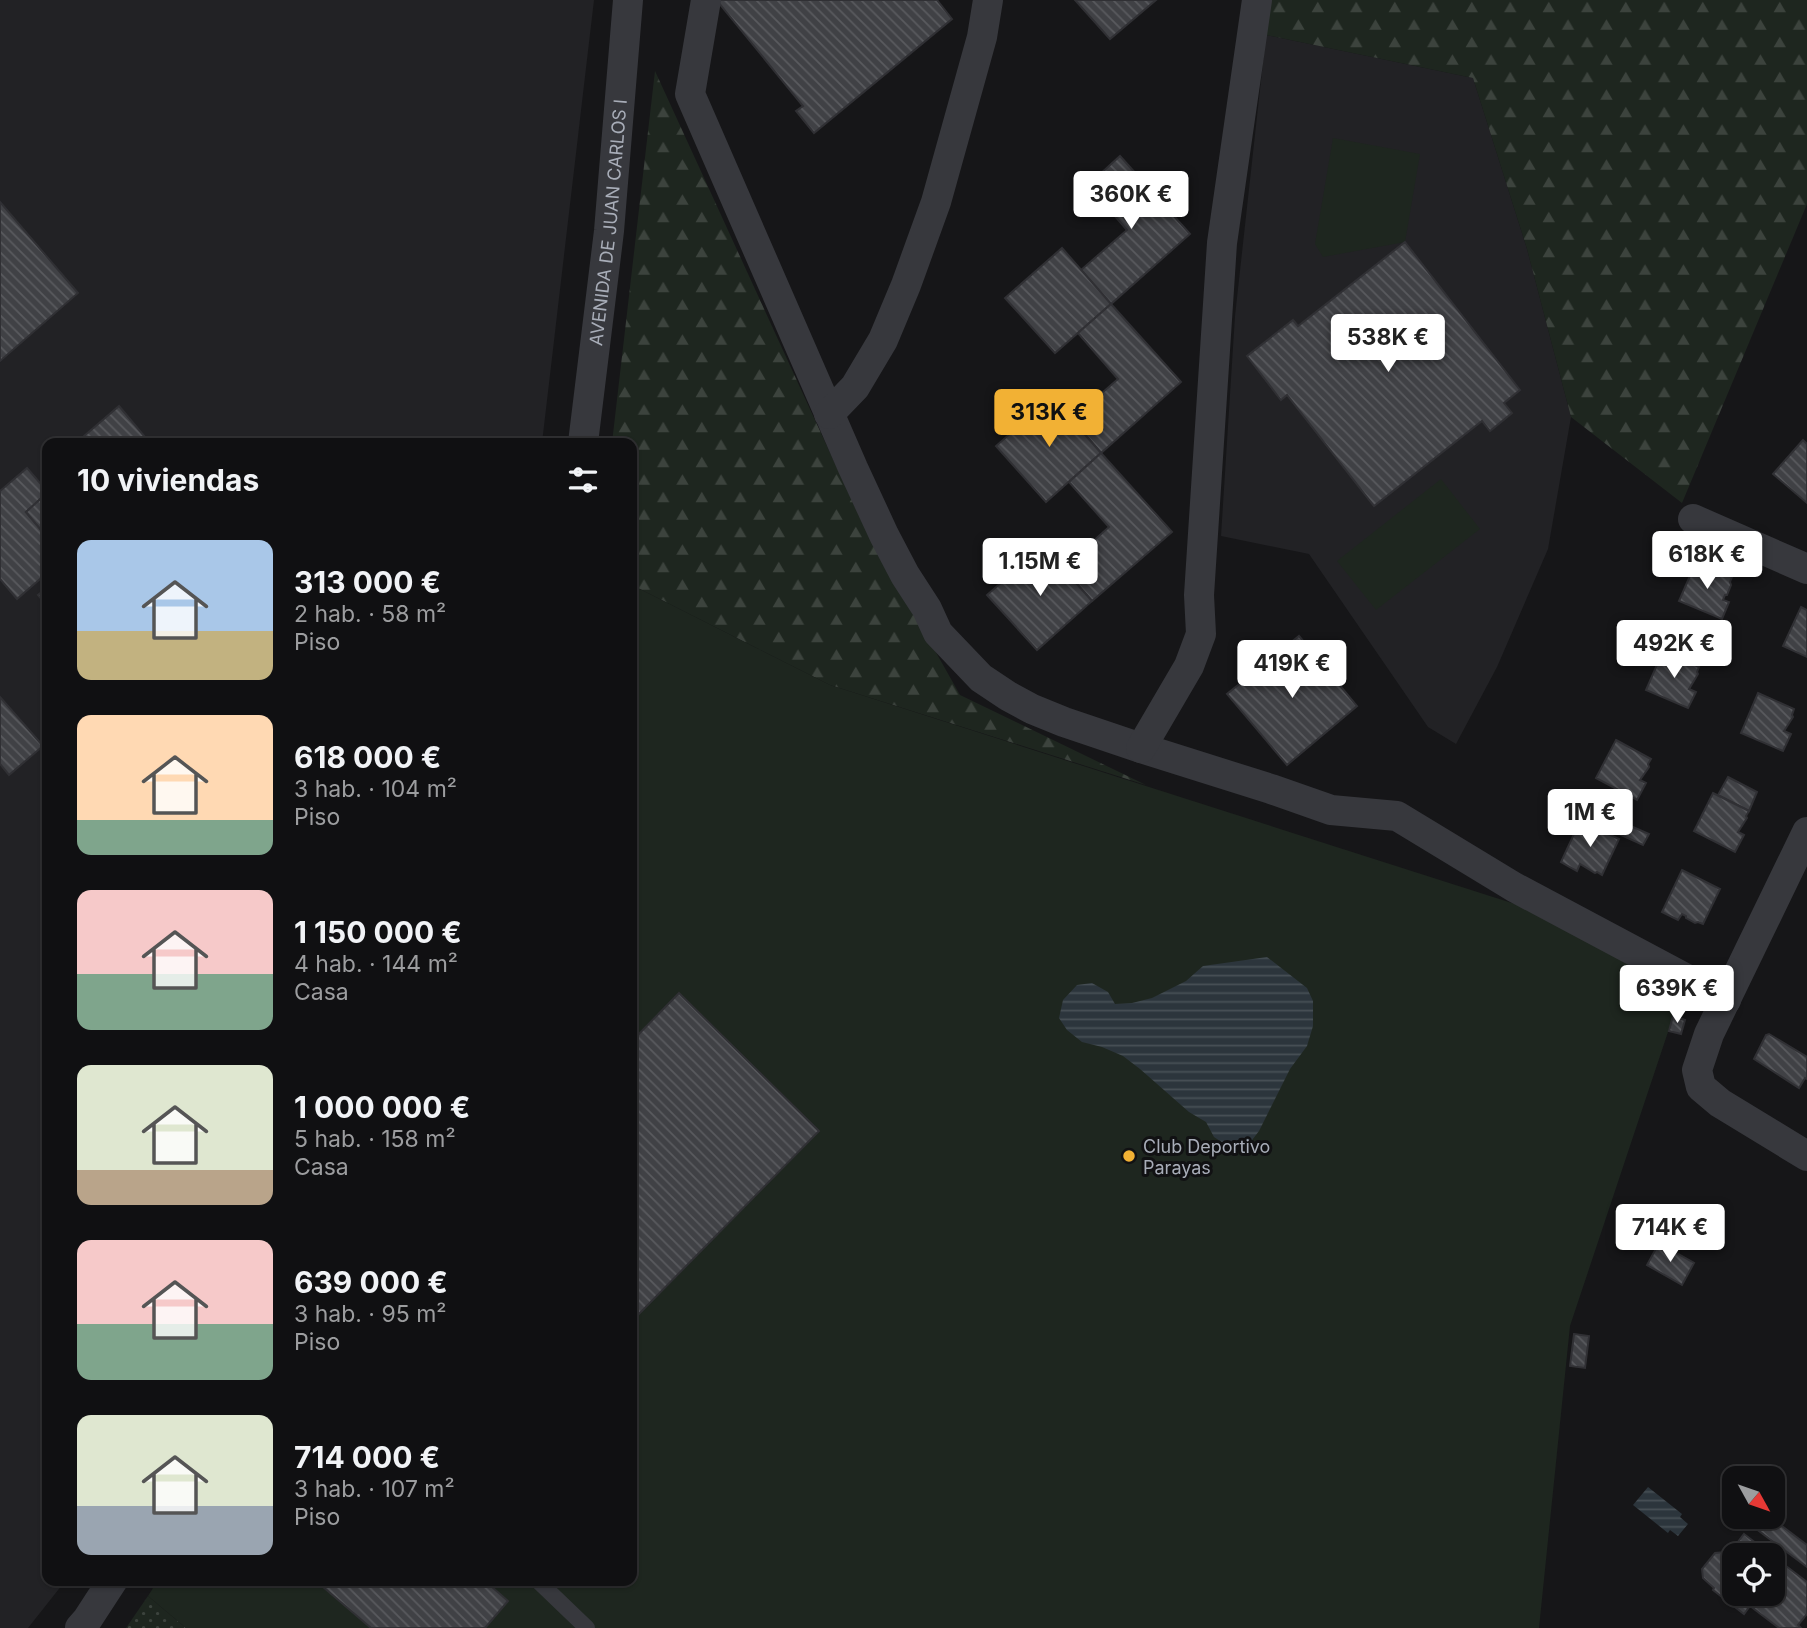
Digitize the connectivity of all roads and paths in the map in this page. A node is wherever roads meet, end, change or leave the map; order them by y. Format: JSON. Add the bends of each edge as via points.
{"nodes":[{"id":1,"x":628,"y":0,"type":"edge"},
{"id":2,"x":706,"y":0,"type":"edge"},
{"id":3,"x":988,"y":0,"type":"edge"},
{"id":4,"x":1257,"y":0,"type":"edge"},
{"id":5,"x":829,"y":414,"type":"junction"},
{"id":6,"x":584,"y":438,"type":"edge"},
{"id":7,"x":1693,"y":519,"type":"dead end"},
{"id":8,"x":1807,"y":569,"type":"edge"},
{"id":9,"x":1141,"y":748,"type":"junction"},
{"id":10,"x":1807,"y":832,"type":"edge"},
{"id":11,"x":1726,"y":1000,"type":"junction"},
{"id":12,"x":1807,"y":1156,"type":"edge"},
{"id":13,"x":109,"y":1586,"type":"edge"},
{"id":14,"x":543,"y":1586,"type":"edge"},
{"id":15,"x":80,"y":1628,"type":"edge"},
{"id":16,"x":587,"y":1628,"type":"edge"}],
"edges":[{"from":1,"to":6,"type":"street","name":"AVENIDA DE JUAN CARLOS I","via":[[609,231]]},
{"from":2,"to":5,"type":"street","via":[[690,94]]},
{"from":3,"to":5,"type":"street","via":[[936,202],[906,285],[883,340],[855,387]]},
{"from":4,"to":9,"type":"street","via":[[1222,243],[1199,595],[1201,634],[1189,666]]},
{"from":5,"to":9,"type":"street","via":[[937,633],[981,678],[1008,696]]},
{"from":7,"to":8,"type":"street"},
{"from":9,"to":11,"type":"street","via":[[1331,810],[1398,816],[1514,887]]},
{"from":10,"to":11,"type":"street"},
{"from":11,"to":12,"type":"street","via":[[1697,1070],[1701,1087]]},
{"from":13,"to":15,"type":"street"},
{"from":14,"to":16,"type":"lane"}]}
